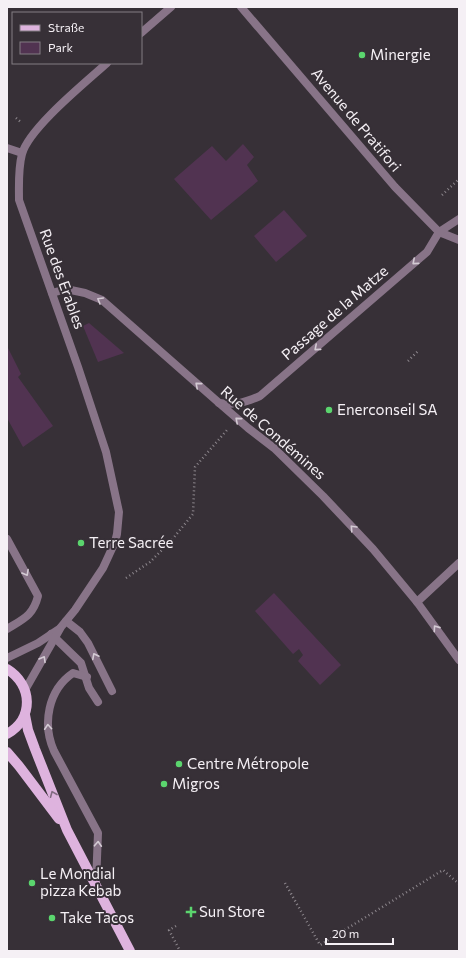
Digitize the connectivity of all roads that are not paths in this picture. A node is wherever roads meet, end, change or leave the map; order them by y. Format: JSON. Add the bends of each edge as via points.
{"nodes":[{"id":1,"x":171,"y":7,"type":"edge"},
{"id":2,"x":242,"y":7,"type":"edge"},
{"id":3,"x":142,"y":32,"type":"edge"},
{"id":4,"x":106,"y":64,"type":"edge"},
{"id":5,"x":7,"y":148,"type":"edge"},
{"id":6,"x":22,"y":153,"type":"junction"},
{"id":7,"x":459,"y":219,"type":"edge"},
{"id":8,"x":439,"y":232,"type":"junction"},
{"id":9,"x":459,"y":240,"type":"edge"},
{"id":10,"x":52,"y":293,"type":"junction"},
{"id":11,"x":218,"y":402,"type":"junction"},
{"id":12,"x":7,"y":539,"type":"edge"},
{"id":13,"x":459,"y":563,"type":"edge"},
{"id":14,"x":417,"y":602,"type":"junction"},
{"id":15,"x":64,"y":624,"type":"junction"},
{"id":16,"x":7,"y":629,"type":"edge"},
{"id":17,"x":53,"y":636,"type":"junction"},
{"id":18,"x":7,"y":658,"type":"edge"},
{"id":19,"x":459,"y":660,"type":"edge"},
{"id":20,"x":7,"y":669,"type":"edge"},
{"id":21,"x":87,"y":677,"type":"junction"},
{"id":22,"x":25,"y":690,"type":"junction"},
{"id":23,"x":112,"y":691,"type":"dead end"},
{"id":24,"x":98,"y":702,"type":"dead end"},
{"id":25,"x":25,"y":715,"type":"junction"},
{"id":26,"x":7,"y":734,"type":"edge"},
{"id":27,"x":7,"y":752,"type":"edge"},
{"id":28,"x":68,"y":830,"type":"junction"},
{"id":29,"x":96,"y":883,"type":"junction"},
{"id":30,"x":130,"y":951,"type":"edge"}],
"edges":[{"from":1,"to":3,"type":"street"},
{"from":2,"to":8,"type":"street","name":"Avenue de Pratifori","via":[[395,187]]},
{"from":4,"to":6,"type":"street","name":"Rue des Erables","via":[[48,117]]},
{"from":5,"to":6,"type":"street"},
{"from":6,"to":10,"type":"street","name":"Rue des Erables","via":[[19,200]]},
{"from":7,"to":8,"type":"street","name":"Passage de la Matze"},
{"from":8,"to":9,"type":"street","name":"Avenue de Pratifori"},
{"from":8,"to":11,"type":"street","name":"Passage de la Matze","one_way":true,"via":[[426,252],[260,396],[246,403],[233,405]]},
{"from":11,"to":10,"type":"street","name":"Rue de Condémines","one_way":true,"via":[[102,300],[66,289]]},
{"from":10,"to":15,"type":"street","name":"Rue des Erables","via":[[106,452],[119,512],[117,534],[103,568]]},
{"from":14,"to":11,"type":"street","name":"Rue de Condémines","one_way":true,"via":[[373,549],[323,496],[274,448]]},
{"from":12,"to":16,"type":"street","one_way":true,"via":[[38,596],[35,607],[28,615]]},
{"from":13,"to":14,"type":"street"},
{"from":19,"to":14,"type":"street","name":"Rue de Condémines","one_way":true},
{"from":15,"to":17,"type":"street"},
{"from":23,"to":15,"type":"street","one_way":true,"via":[[88,643],[80,632]]},
{"from":17,"to":18,"type":"street"},
{"from":17,"to":21,"type":"street","via":[[81,663]]},
{"from":22,"to":17,"type":"street","one_way":true},
{"from":20,"to":22,"type":"main road","via":[[17,677]]},
{"from":21,"to":24,"type":"street"},
{"from":29,"to":21,"type":"street","one_way":true,"via":[[98,834],[54,751],[49,740],[47,723],[51,702],[64,679],[73,673]]},
{"from":22,"to":25,"type":"main road"},
{"from":25,"to":26,"type":"main road","via":[[18,726]]},
{"from":28,"to":25,"type":"main road","one_way":true,"via":[[30,737]]},
{"from":27,"to":28,"type":"main road"},
{"from":28,"to":29,"type":"main road"},
{"from":29,"to":30,"type":"main road"}]}
